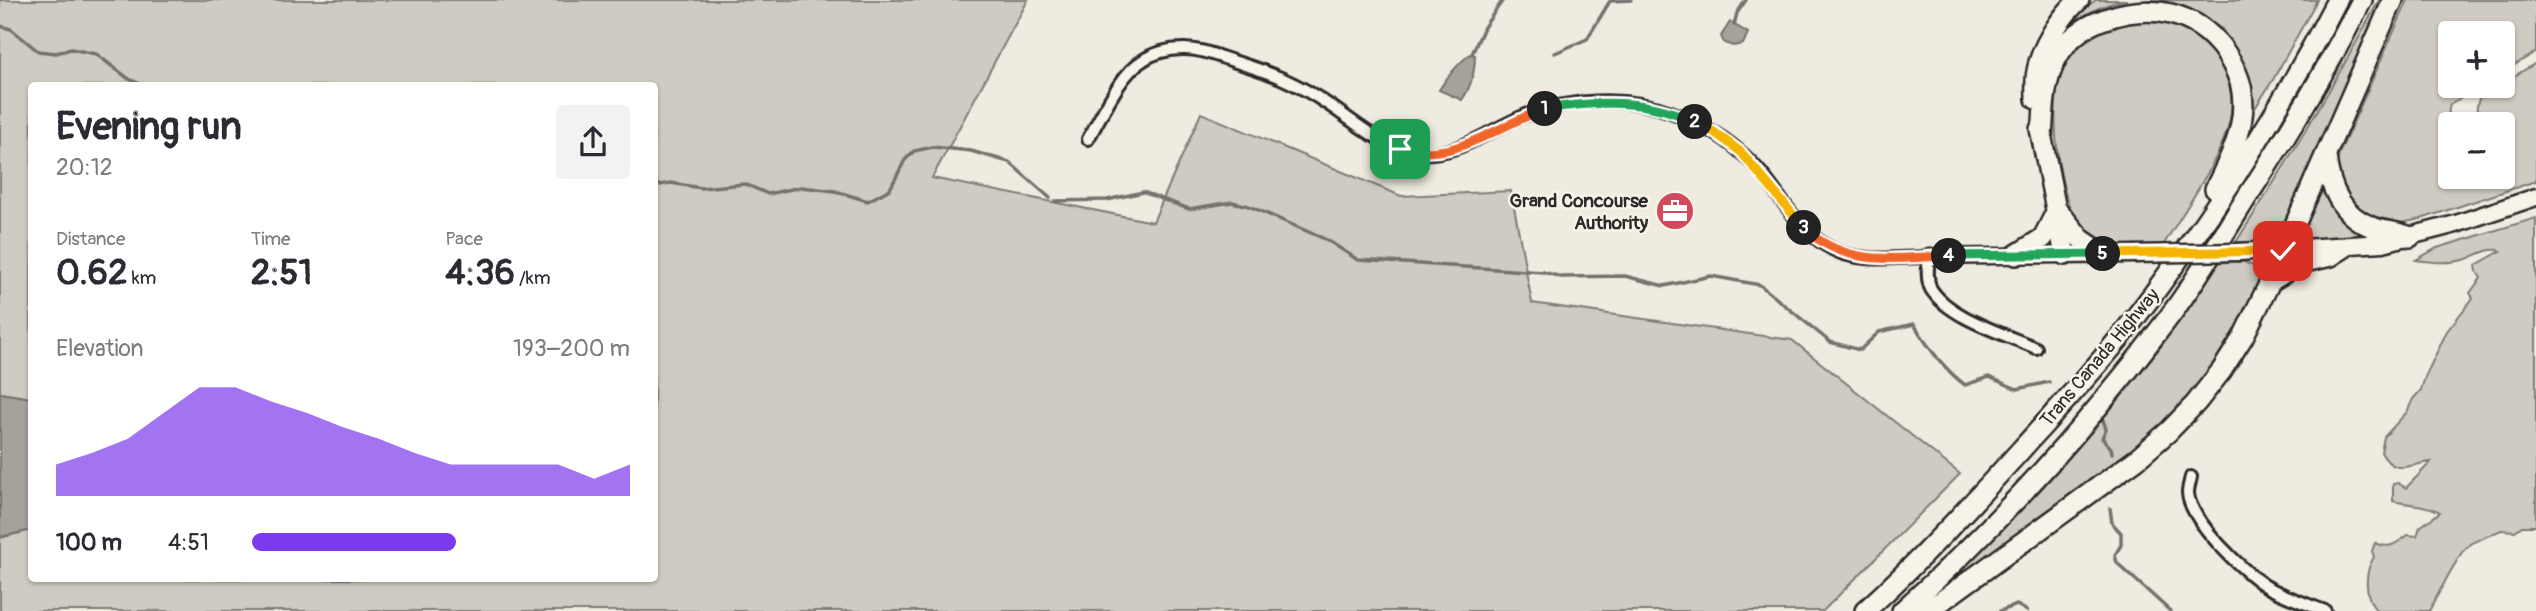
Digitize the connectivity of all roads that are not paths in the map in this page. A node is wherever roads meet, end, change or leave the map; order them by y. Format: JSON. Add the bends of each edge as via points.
{"nodes":[{"id":1,"x":2079,"y":0,"type":"edge"},
{"id":2,"x":2337,"y":0,"type":"edge"},
{"id":3,"x":2362,"y":0,"type":"edge"},
{"id":4,"x":2393,"y":0,"type":"edge"},
{"id":5,"x":1088,"y":139,"type":"dead end"},
{"id":6,"x":2042,"y":139,"type":"junction"},
{"id":7,"x":2326,"y":156,"type":"junction"},
{"id":8,"x":2536,"y":197,"type":"edge"},
{"id":9,"x":2057,"y":210,"type":"junction"},
{"id":10,"x":2410,"y":237,"type":"junction"},
{"id":11,"x":2188,"y":247,"type":"junction"},
{"id":12,"x":2345,"y":247,"type":"junction"},
{"id":13,"x":2283,"y":251,"type":"junction"},
{"id":14,"x":2103,"y":254,"type":"junction"},
{"id":15,"x":2016,"y":255,"type":"junction"},
{"id":16,"x":2065,"y":255,"type":"junction"},
{"id":17,"x":1929,"y":257,"type":"junction"},
{"id":18,"x":2270,"y":282,"type":"junction"},
{"id":19,"x":2036,"y":348,"type":"dead end"},
{"id":20,"x":2191,"y":477,"type":"dead end"},
{"id":21,"x":1865,"y":611,"type":"edge"},
{"id":22,"x":1902,"y":611,"type":"edge"},
{"id":23,"x":1928,"y":611,"type":"edge"},
{"id":24,"x":2325,"y":611,"type":"edge"}],
"edges":[{"from":1,"to":6,"type":"highway","via":[[2049,41],[2037,72],[2036,106]]},
{"from":2,"to":11,"type":"highway","name":"Trans Canada Highway","via":[[2250,154]]},
{"from":3,"to":22,"type":"highway","name":"Trans Canada Highway","via":[[2305,103],[2167,320],[2017,498]]},
{"from":4,"to":7,"type":"highway"},
{"from":5,"to":17,"type":"street","via":[[1129,71],[1160,52],[1184,49],[1278,75],[1385,142],[1417,153],[1460,148],[1545,109],[1582,103],[1644,105],[1691,120],[1741,152],[1797,220],[1832,249],[1868,259]]},
{"from":6,"to":9,"type":"highway"},
{"from":6,"to":11,"type":"highway","via":[[2045,90],[2060,52],[2081,29],[2130,11],[2149,10],[2175,14],[2208,31],[2239,78],[2242,120],[2237,143]]},
{"from":7,"to":10,"type":"highway","via":[[2334,191],[2350,214],[2370,226]]},
{"from":7,"to":13,"type":"highway"},
{"from":8,"to":10,"type":"main road"},
{"from":9,"to":14,"type":"highway","via":[[2074,232]]},
{"from":9,"to":15,"type":"highway","via":[[2043,238]]},
{"from":9,"to":16,"type":"highway"},
{"from":10,"to":12,"type":"main road"},
{"from":11,"to":21,"type":"highway","name":"Trans Canada Highway","via":[[2120,337],[2063,402],[1946,533]]},
{"from":12,"to":13,"type":"main road"},
{"from":12,"to":18,"type":"highway","via":[[2331,256],[2300,263]]},
{"from":13,"to":14,"type":"main road","bridge":true},
{"from":13,"to":18,"type":"highway"},
{"from":14,"to":16,"type":"main road"},
{"from":15,"to":16,"type":"street"},
{"from":15,"to":17,"type":"street"},
{"from":17,"to":19,"type":"street","via":[[1931,288],[1954,312]]},
{"from":18,"to":23,"type":"highway","via":[[2229,361],[2169,431],[2100,487]]},
{"from":20,"to":24,"type":"street","via":[[2188,494],[2193,508],[2245,571],[2270,589]]}]}
